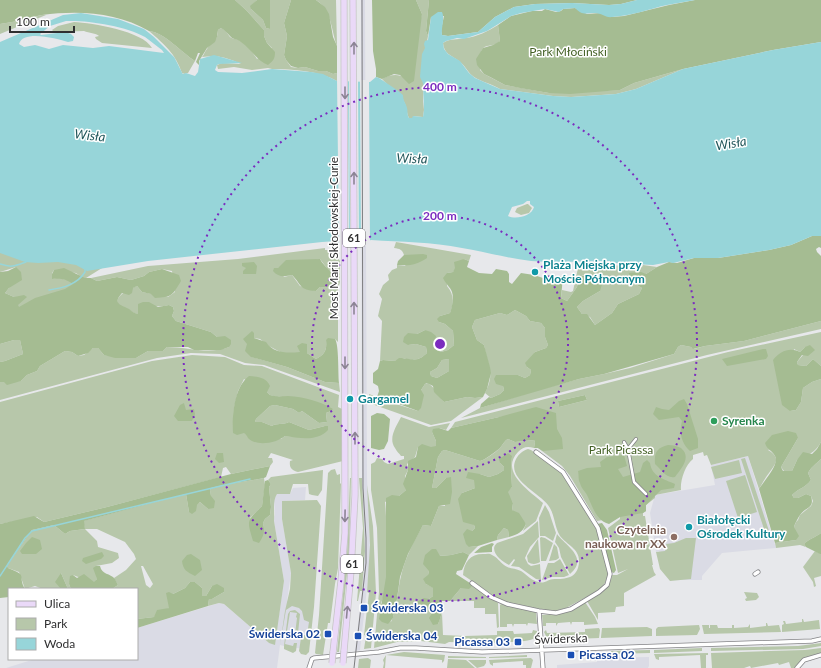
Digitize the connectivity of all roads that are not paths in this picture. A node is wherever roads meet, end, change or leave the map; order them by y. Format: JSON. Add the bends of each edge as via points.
{"nodes":[{"id":1,"x":344,"y":0,"type":"edge"},
{"id":2,"x":353,"y":0,"type":"edge"},
{"id":3,"x":636,"y":439,"type":"dead end"},
{"id":4,"x":624,"y":442,"type":"dead end"},
{"id":5,"x":627,"y":448,"type":"junction"},
{"id":6,"x":639,"y":451,"type":"dead end"},
{"id":7,"x":536,"y":452,"type":"dead end"},
{"id":8,"x":646,"y":494,"type":"dead end"},
{"id":9,"x":472,"y":583,"type":"dead end"},
{"id":10,"x":539,"y":611,"type":"junction"},
{"id":11,"x":821,"y":639,"type":"edge"},
{"id":12,"x":541,"y":649,"type":"junction"},
{"id":13,"x":821,"y":655,"type":"edge"},
{"id":14,"x":342,"y":665,"type":"edge"},
{"id":15,"x":332,"y":666,"type":"edge"},
{"id":16,"x":309,"y":668,"type":"edge"},
{"id":17,"x":543,"y":668,"type":"edge"},
{"id":18,"x":797,"y":668,"type":"edge"}],
"edges":[{"from":1,"to":15,"type":"main road","name":"Most Marii Skłodowskiej-Curie","number":"61","one_way":true,"bridge":true,"via":[[345,533]]},
{"from":14,"to":2,"type":"main road","name":"Most Marii Skłodowskiej-Curie","number":"61","one_way":true,"bridge":true,"via":[[354,534],[355,477]]},
{"from":3,"to":5,"type":"street"},
{"from":4,"to":5,"type":"street"},
{"from":5,"to":6,"type":"street"},
{"from":5,"to":8,"type":"street","via":[[634,482]]},
{"from":7,"to":10,"type":"street","via":[[558,467],[598,528],[610,574],[603,590],[571,609],[556,613]]},
{"from":9,"to":10,"type":"street","via":[[501,602]]},
{"from":10,"to":12,"type":"street"},
{"from":11,"to":12,"type":"street","name":"Świderska"},
{"from":12,"to":16,"type":"street","name":"Świderska","via":[[482,652],[400,648],[314,658]]},
{"from":12,"to":17,"type":"street"},
{"from":13,"to":18,"type":"street","via":[[804,660]]}]}
